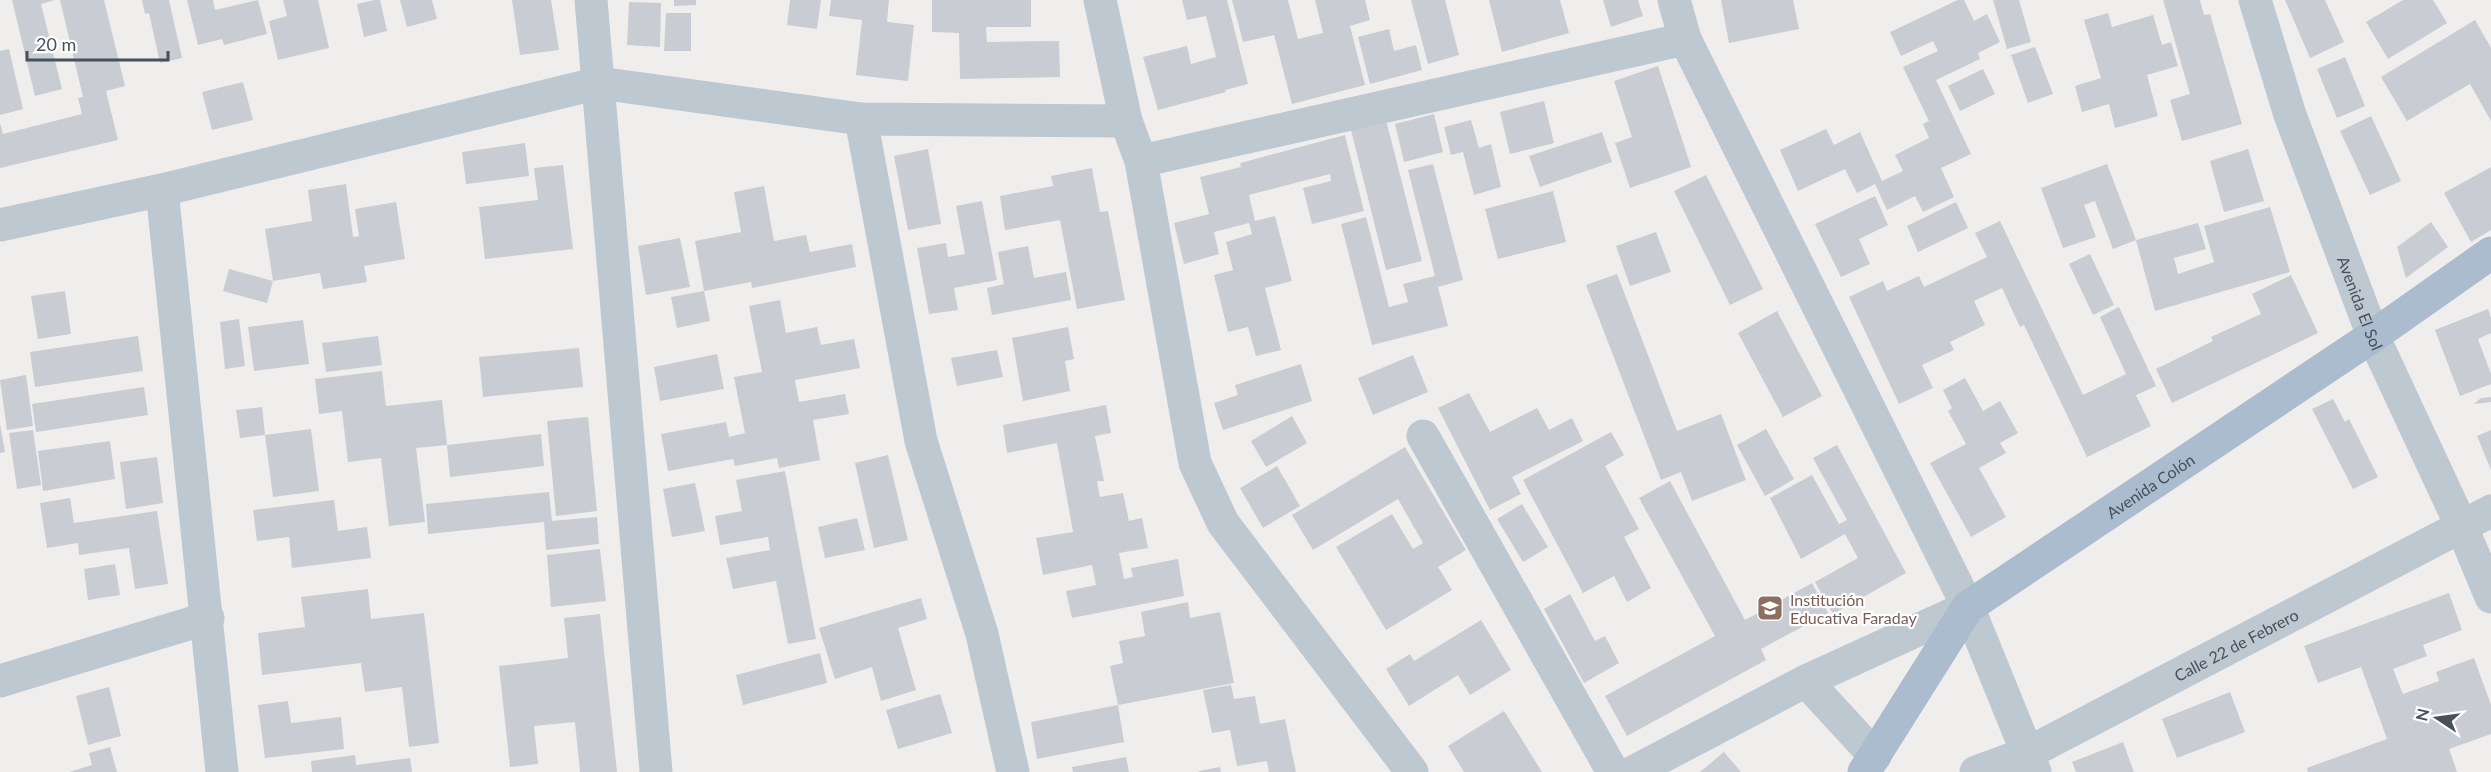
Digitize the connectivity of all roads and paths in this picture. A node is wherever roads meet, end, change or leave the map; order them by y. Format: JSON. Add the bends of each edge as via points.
{"nodes":[{"id":1,"x":591,"y":0,"type":"edge"},
{"id":2,"x":1100,"y":0,"type":"edge"},
{"id":3,"x":1674,"y":0,"type":"edge"},
{"id":4,"x":2255,"y":0,"type":"edge"},
{"id":5,"x":1685,"y":39,"type":"junction"},
{"id":6,"x":599,"y":83,"type":"junction"},
{"id":7,"x":861,"y":119,"type":"junction"},
{"id":8,"x":1126,"y":121,"type":"junction"},
{"id":9,"x":1141,"y":161,"type":"junction"},
{"id":10,"x":162,"y":190,"type":"junction"},
{"id":11,"x":0,"y":225,"type":"edge"},
{"id":12,"x":2491,"y":253,"type":"edge"},
{"id":13,"x":2373,"y":336,"type":"junction"},
{"id":14,"x":1423,"y":436,"type":"dead end"},
{"id":15,"x":2491,"y":511,"type":"edge"},
{"id":16,"x":2461,"y":525,"type":"junction"},
{"id":17,"x":2491,"y":597,"type":"edge"},
{"id":18,"x":1968,"y":607,"type":"junction"},
{"id":19,"x":208,"y":618,"type":"junction"},
{"id":20,"x":0,"y":681,"type":"edge"},
{"id":21,"x":1806,"y":681,"type":"junction"},
{"id":22,"x":2032,"y":763,"type":"edge"},
{"id":23,"x":1869,"y":764,"type":"edge"},
{"id":24,"x":222,"y":772,"type":"edge"},
{"id":25,"x":656,"y":772,"type":"edge"},
{"id":26,"x":1013,"y":772,"type":"edge"},
{"id":27,"x":1412,"y":772,"type":"edge"},
{"id":28,"x":1613,"y":772,"type":"edge"},
{"id":29,"x":1633,"y":772,"type":"edge"},
{"id":30,"x":1976,"y":772,"type":"edge"}],
"edges":[{"from":1,"to":6,"type":"street"},
{"from":2,"to":8,"type":"street"},
{"from":3,"to":5,"type":"street"},
{"from":4,"to":13,"type":"street","name":"Avenida El Sol","via":[[2290,115]]},
{"from":5,"to":9,"type":"street"},
{"from":5,"to":18,"type":"street"},
{"from":6,"to":7,"type":"street"},
{"from":6,"to":10,"type":"street"},
{"from":6,"to":25,"type":"street"},
{"from":7,"to":8,"type":"street"},
{"from":7,"to":26,"type":"street","via":[[921,441],[982,634]]},
{"from":8,"to":9,"type":"street"},
{"from":9,"to":27,"type":"street","via":[[1195,463],[1224,523]]},
{"from":10,"to":11,"type":"street"},
{"from":10,"to":19,"type":"street"},
{"from":12,"to":13,"type":"main road","name":"Avenida Colón"},
{"from":13,"to":16,"type":"street","name":"Avenida El Sol"},
{"from":13,"to":18,"type":"main road","name":"Avenida Colón"},
{"from":14,"to":28,"type":"street"},
{"from":15,"to":16,"type":"street","name":"Calle 22 de Febrero"},
{"from":16,"to":17,"type":"street","name":"Avenida El Sol"},
{"from":16,"to":22,"type":"street","name":"Calle 22 de Febrero"},
{"from":18,"to":21,"type":"street"},
{"from":18,"to":22,"type":"street"},
{"from":18,"to":23,"type":"main road","name":"Avenida Colón"},
{"from":19,"to":20,"type":"street"},
{"from":19,"to":24,"type":"street"},
{"from":21,"to":23,"type":"street"},
{"from":21,"to":29,"type":"street"},
{"from":22,"to":30,"type":"street","name":"Calle 22 de Febrero"}]}
